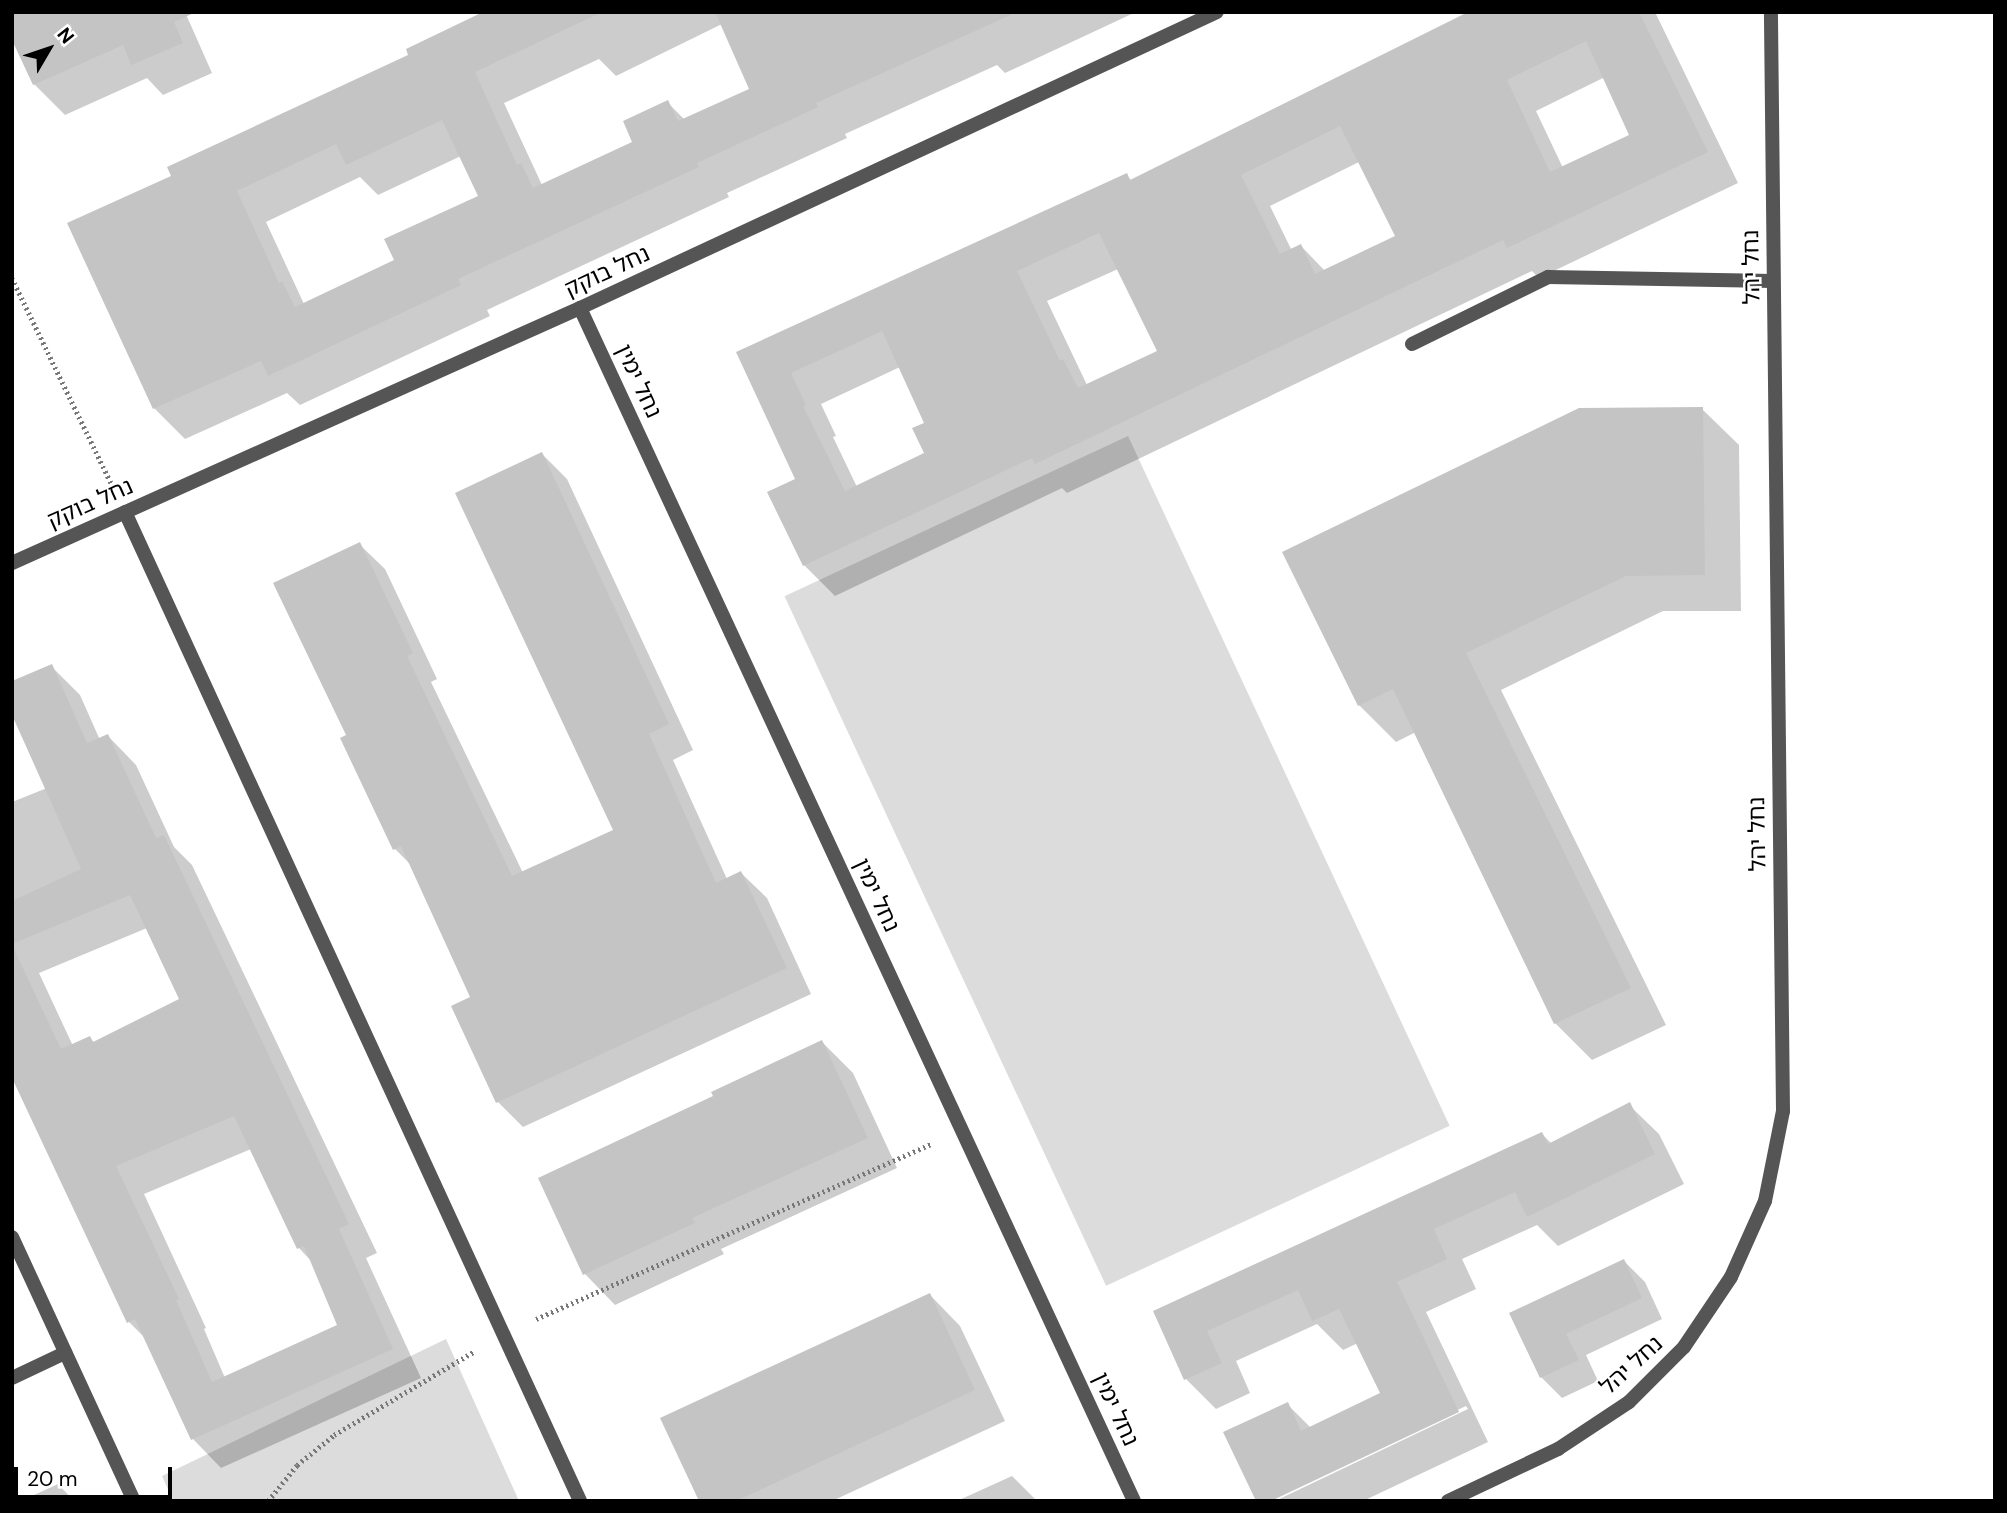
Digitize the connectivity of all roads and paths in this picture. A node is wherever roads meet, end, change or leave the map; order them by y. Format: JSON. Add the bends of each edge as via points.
{"nodes":[{"id":1,"x":1217,"y":12,"type":"edge"},
{"id":2,"x":1771,"y":12,"type":"edge"},
{"id":3,"x":12,"y":278,"type":"edge"},
{"id":4,"x":1773,"y":281,"type":"junction"},
{"id":5,"x":580,"y":308,"type":"junction"},
{"id":6,"x":1412,"y":344,"type":"dead end"},
{"id":7,"x":125,"y":512,"type":"junction"},
{"id":8,"x":12,"y":563,"type":"edge"},
{"id":9,"x":961,"y":1130,"type":"junction"},
{"id":10,"x":12,"y":1237,"type":"edge"},
{"id":11,"x":503,"y":1334,"type":"junction"},
{"id":12,"x":65,"y":1353,"type":"junction"},
{"id":13,"x":12,"y":1378,"type":"edge"},
{"id":14,"x":134,"y":1501,"type":"edge"},
{"id":15,"x":268,"y":1501,"type":"edge"},
{"id":16,"x":580,"y":1501,"type":"edge"},
{"id":17,"x":1134,"y":1501,"type":"edge"},
{"id":18,"x":1448,"y":1501,"type":"edge"}],
"edges":[{"from":1,"to":5,"type":"street","name":"נחל בוקק"},
{"from":2,"to":4,"type":"street","name":"נחל יהל"},
{"from":3,"to":7,"type":"path"},
{"from":4,"to":6,"type":"street","via":[[1548,278]]},
{"from":4,"to":18,"type":"street","name":"נחל יהל","via":[[1783,1111],[1765,1201],[1731,1277],[1692,1335],[1629,1402],[1558,1448]]},
{"from":5,"to":7,"type":"street","name":"נחל בוקק"},
{"from":5,"to":9,"type":"street","name":"נחל ימין"},
{"from":7,"to":8,"type":"street","name":"נחל בוקק"},
{"from":7,"to":11,"type":"street"},
{"from":9,"to":11,"type":"path"},
{"from":9,"to":17,"type":"street","name":"נחל ימין"},
{"from":10,"to":12,"type":"street"},
{"from":11,"to":15,"type":"path","via":[[334,1435],[297,1465]]},
{"from":11,"to":16,"type":"street"},
{"from":12,"to":13,"type":"street"},
{"from":12,"to":14,"type":"street"}]}
